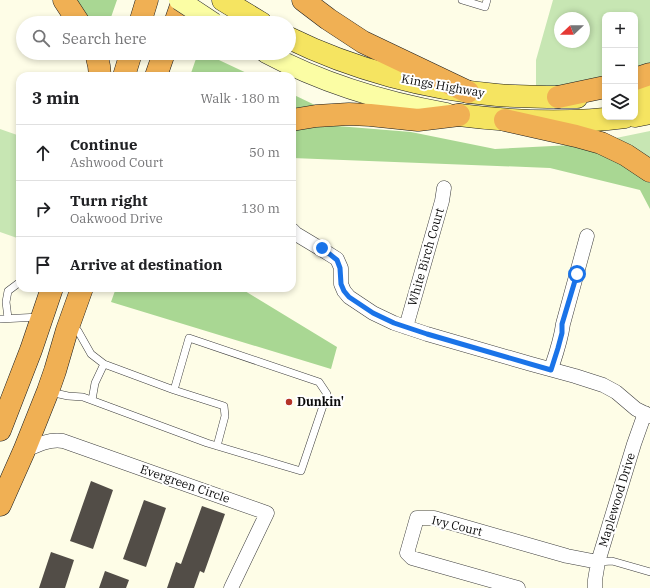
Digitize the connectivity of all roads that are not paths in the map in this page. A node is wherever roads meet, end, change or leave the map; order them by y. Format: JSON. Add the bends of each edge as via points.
{"nodes":[{"id":1,"x":64,"y":0,"type":"edge"},
{"id":2,"x":148,"y":0,"type":"edge"},
{"id":3,"x":179,"y":0,"type":"edge"},
{"id":4,"x":183,"y":0,"type":"edge"},
{"id":5,"x":223,"y":0,"type":"edge"},
{"id":6,"x":303,"y":0,"type":"edge"},
{"id":7,"x":462,"y":0,"type":"edge"},
{"id":8,"x":487,"y":0,"type":"edge"},
{"id":9,"x":74,"y":16,"type":"edge"},
{"id":10,"x":142,"y":16,"type":"edge"},
{"id":11,"x":177,"y":16,"type":"edge"},
{"id":12,"x":203,"y":16,"type":"edge"},
{"id":13,"x":249,"y":16,"type":"edge"},
{"id":14,"x":296,"y":41,"type":"edge"},
{"id":15,"x":98,"y":60,"type":"edge"},
{"id":16,"x":129,"y":60,"type":"edge"},
{"id":17,"x":162,"y":60,"type":"edge"},
{"id":18,"x":280,"y":60,"type":"edge"},
{"id":19,"x":100,"y":72,"type":"edge"},
{"id":20,"x":125,"y":72,"type":"edge"},
{"id":21,"x":157,"y":72,"type":"edge"},
{"id":22,"x":650,"y":74,"type":"edge"},
{"id":23,"x":638,"y":78,"type":"edge"},
{"id":24,"x":602,"y":88,"type":"edge"},
{"id":25,"x":468,"y":92,"type":"junction"},
{"id":26,"x":650,"y":93,"type":"edge"},
{"id":27,"x":638,"y":95,"type":"edge"},
{"id":28,"x":558,"y":97,"type":"junction"},
{"id":29,"x":602,"y":98,"type":"edge"},
{"id":30,"x":650,"y":113,"type":"edge"},
{"id":31,"x":638,"y":115,"type":"edge"},
{"id":32,"x":459,"y":116,"type":"junction"},
{"id":33,"x":296,"y":119,"type":"edge"},
{"id":34,"x":602,"y":119,"type":"edge"},
{"id":35,"x":505,"y":120,"type":"junction"},
{"id":36,"x":650,"y":171,"type":"edge"},
{"id":37,"x":444,"y":188,"type":"dead end"},
{"id":38,"x":296,"y":234,"type":"edge"},
{"id":39,"x":587,"y":236,"type":"dead end"},
{"id":40,"x":16,"y":285,"type":"edge"},
{"id":41,"x":51,"y":292,"type":"edge"},
{"id":42,"x":81,"y":292,"type":"edge"},
{"id":43,"x":93,"y":292,"type":"edge"},
{"id":44,"x":42,"y":317,"type":"junction"},
{"id":45,"x":8,"y":318,"type":"junction"},
{"id":46,"x":0,"y":319,"type":"edge"},
{"id":47,"x":406,"y":327,"type":"junction"},
{"id":48,"x":78,"y":331,"type":"junction"},
{"id":49,"x":104,"y":364,"type":"junction"},
{"id":50,"x":551,"y":370,"type":"junction"},
{"id":51,"x":55,"y":371,"type":"junction"},
{"id":52,"x":174,"y":390,"type":"junction"},
{"id":53,"x":48,"y":391,"type":"junction"},
{"id":54,"x":92,"y":400,"type":"junction"},
{"id":55,"x":647,"y":415,"type":"edge"},
{"id":56,"x":1,"y":425,"type":"edge"},
{"id":57,"x":217,"y":446,"type":"junction"},
{"id":58,"x":24,"y":451,"type":"junction"},
{"id":59,"x":0,"y":505,"type":"edge"},
{"id":60,"x":598,"y":562,"type":"junction"},
{"id":61,"x":650,"y":572,"type":"edge"},
{"id":62,"x":231,"y":588,"type":"edge"},
{"id":63,"x":518,"y":588,"type":"edge"},
{"id":64,"x":595,"y":588,"type":"edge"}],
"edges":[{"from":1,"to":9,"type":"highway"},
{"from":2,"to":10,"type":"highway"},
{"from":3,"to":12,"type":"main road","bridge":true},
{"from":4,"to":11,"type":"highway"},
{"from":5,"to":13,"type":"main road"},
{"from":6,"to":25,"type":"highway","via":[[364,42]]},
{"from":7,"to":8,"type":"lane","via":[[485,7]]},
{"from":14,"to":25,"type":"main road","name":"Kings Highway","via":[[372,70],[406,80]]},
{"from":15,"to":19,"type":"highway"},
{"from":16,"to":20,"type":"highway"},
{"from":17,"to":21,"type":"highway"},
{"from":18,"to":32,"type":"main road","via":[[361,92],[408,106]]},
{"from":22,"to":23,"type":"highway"},
{"from":24,"to":28,"type":"highway"},
{"from":25,"to":28,"type":"main road","name":"Kings Highway"},
{"from":26,"to":27,"type":"main road"},
{"from":28,"to":29,"type":"main road","name":"Kings Highway"},
{"from":30,"to":31,"type":"main road"},
{"from":32,"to":33,"type":"highway","via":[[418,120],[349,114]]},
{"from":32,"to":35,"type":"main road"},
{"from":34,"to":35,"type":"main road","via":[[553,122]]},
{"from":35,"to":36,"type":"highway","via":[[601,143]]},
{"from":37,"to":47,"type":"street","name":"White Birch Court"},
{"from":38,"to":47,"type":"street","via":[[322,248],[337,260],[341,284],[349,297],[384,319]]},
{"from":39,"to":50,"type":"street"},
{"from":40,"to":45,"type":"lane","via":[[8,291]]},
{"from":41,"to":44,"type":"highway"},
{"from":42,"to":51,"type":"highway"},
{"from":43,"to":48,"type":"highway"},
{"from":44,"to":45,"type":"lane"},
{"from":44,"to":56,"type":"highway"},
{"from":45,"to":46,"type":"lane"},
{"from":47,"to":50,"type":"street"},
{"from":48,"to":49,"type":"lane","via":[[91,354]]},
{"from":48,"to":51,"type":"highway"},
{"from":49,"to":52,"type":"lane"},
{"from":49,"to":54,"type":"lane","via":[[95,383]]},
{"from":50,"to":55,"type":"street","via":[[603,385]]},
{"from":51,"to":53,"type":"highway"},
{"from":52,"to":57,"type":"lane","via":[[224,406],[225,416]]},
{"from":52,"to":57,"type":"lane","via":[[189,338],[319,382],[328,394],[302,471]]},
{"from":53,"to":54,"type":"lane"},
{"from":53,"to":58,"type":"highway"},
{"from":54,"to":57,"type":"lane"},
{"from":55,"to":60,"type":"street","name":"Maplewood Drive"},
{"from":58,"to":59,"type":"highway"},
{"from":58,"to":62,"type":"street","name":"Evergreen Circle","via":[[44,442],[63,441],[267,513]]},
{"from":60,"to":61,"type":"lane","via":[[612,561]]},
{"from":60,"to":63,"type":"street","name":"Ivy Court","via":[[567,556],[434,518],[417,518],[407,553],[412,558]]},
{"from":60,"to":64,"type":"street","name":"Maplewood Drive"}]}
